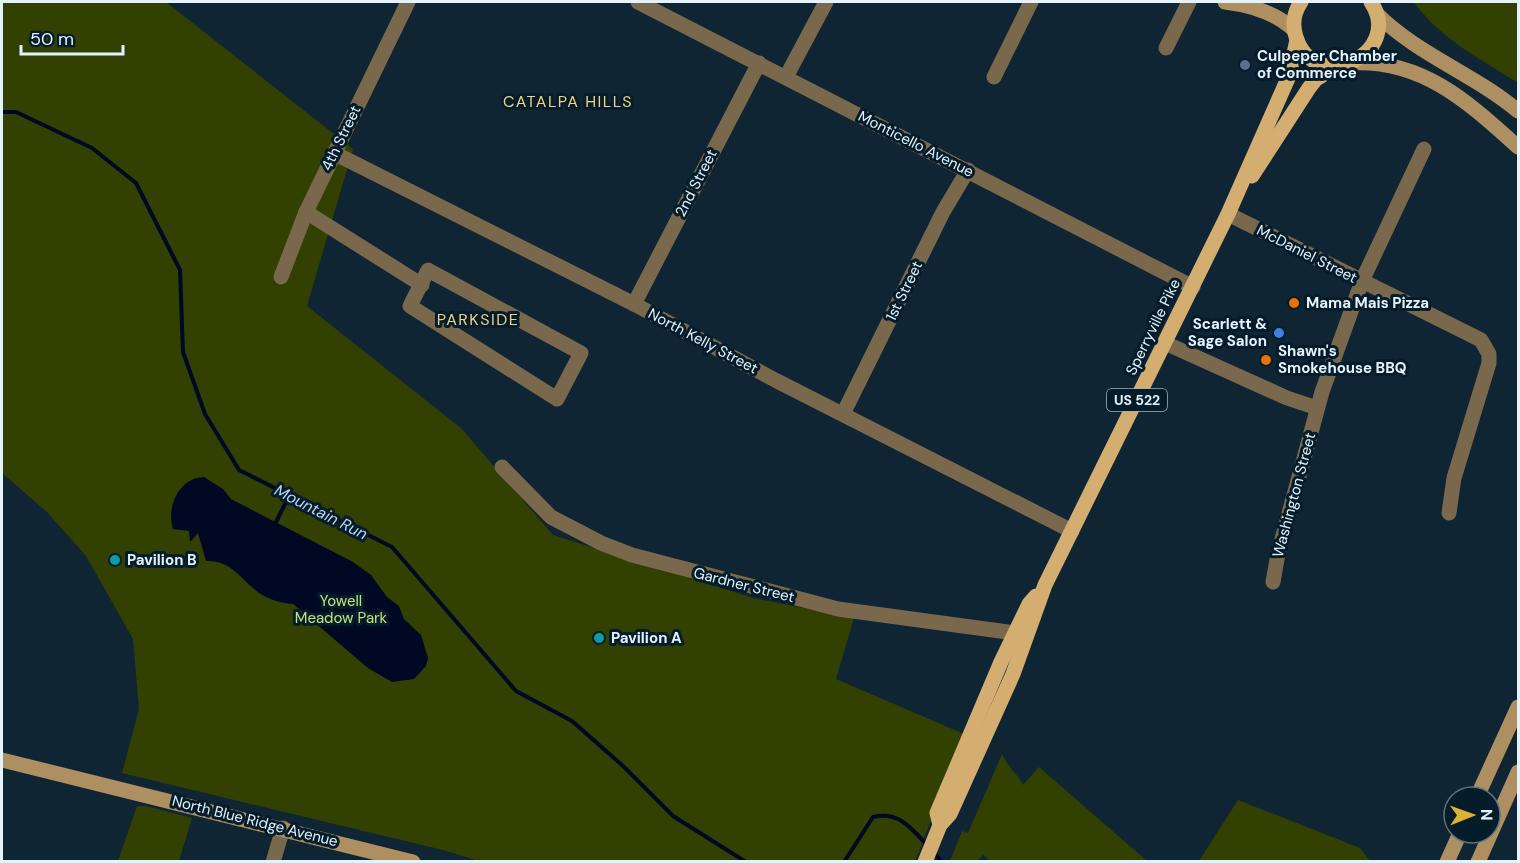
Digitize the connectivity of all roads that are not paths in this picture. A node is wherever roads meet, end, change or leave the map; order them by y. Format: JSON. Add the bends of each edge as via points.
{"nodes":[{"id":1,"x":408,"y":2,"type":"edge"},
{"id":2,"x":638,"y":2,"type":"edge"},
{"id":3,"x":826,"y":2,"type":"edge"},
{"id":4,"x":1031,"y":2,"type":"edge"},
{"id":5,"x":1189,"y":2,"type":"edge"},
{"id":6,"x":1225,"y":2,"type":"edge"},
{"id":7,"x":1262,"y":2,"type":"edge"},
{"id":8,"x":1301,"y":2,"type":"edge"},
{"id":9,"x":1241,"y":4,"type":"junction"},
{"id":10,"x":1374,"y":6,"type":"edge"},
{"id":11,"x":1296,"y":35,"type":"junction"},
{"id":12,"x":1166,"y":48,"type":"dead end"},
{"id":13,"x":759,"y":63,"type":"junction"},
{"id":14,"x":1344,"y":65,"type":"junction"},
{"id":15,"x":997,"y":69,"type":"dead end"},
{"id":16,"x":786,"y":77,"type":"junction"},
{"id":17,"x":1518,"y":111,"type":"edge"},
{"id":18,"x":1518,"y":147,"type":"edge"},
{"id":19,"x":1424,"y":149,"type":"dead end"},
{"id":20,"x":334,"y":153,"type":"junction"},
{"id":21,"x":968,"y":170,"type":"junction"},
{"id":22,"x":306,"y":212,"type":"junction"},
{"id":23,"x":1228,"y":214,"type":"junction"},
{"id":24,"x":281,"y":276,"type":"dead end"},
{"id":25,"x":1362,"y":281,"type":"junction"},
{"id":26,"x":422,"y":285,"type":"junction"},
{"id":27,"x":1193,"y":287,"type":"junction"},
{"id":28,"x":634,"y":304,"type":"junction"},
{"id":29,"x":1166,"y":343,"type":"junction"},
{"id":30,"x":1317,"y":408,"type":"junction"},
{"id":31,"x":843,"y":414,"type":"junction"},
{"id":32,"x":502,"y":467,"type":"dead end"},
{"id":33,"x":1449,"y":513,"type":"dead end"},
{"id":34,"x":1072,"y":531,"type":"junction"},
{"id":35,"x":1273,"y":582,"type":"dead end"},
{"id":36,"x":1045,"y":585,"type":"junction"},
{"id":37,"x":1015,"y":633,"type":"junction"},
{"id":38,"x":1518,"y":707,"type":"edge"},
{"id":39,"x":2,"y":760,"type":"edge"},
{"id":40,"x":1518,"y":772,"type":"edge"},
{"id":41,"x":1482,"y":785,"type":"edge"},
{"id":42,"x":940,"y":825,"type":"junction"},
{"id":43,"x":283,"y":828,"type":"junction"},
{"id":44,"x":1454,"y":845,"type":"edge"},
{"id":45,"x":273,"y":861,"type":"edge"},
{"id":46,"x":413,"y":861,"type":"edge"},
{"id":47,"x":926,"y":861,"type":"edge"},
{"id":48,"x":1447,"y":861,"type":"edge"},
{"id":49,"x":1478,"y":861,"type":"edge"}],
"edges":[{"from":1,"to":20,"type":"street","name":"4th Street"},
{"from":2,"to":13,"type":"street","name":"Monticello Avenue"},
{"from":3,"to":16,"type":"street"},
{"from":4,"to":15,"type":"street"},
{"from":5,"to":12,"type":"street"},
{"from":6,"to":9,"type":"main road"},
{"from":7,"to":9,"type":"main road"},
{"from":8,"to":11,"type":"main road","number":"US 522","via":[[1294,16]]},
{"from":9,"to":11,"type":"main road","via":[[1281,18]]},
{"from":10,"to":14,"type":"main road","number":"US 522","via":[[1376,38],[1362,58]]},
{"from":10,"to":17,"type":"main road","via":[[1404,40],[1482,84]]},
{"from":11,"to":14,"type":"main road","via":[[1312,59]]},
{"from":11,"to":23,"type":"main road","name":"Sperryville Pike","number":"US 522","via":[[1289,76]]},
{"from":13,"to":16,"type":"street","name":"Monticello Avenue"},
{"from":13,"to":28,"type":"street","name":"2nd Street"},
{"from":14,"to":18,"type":"main road","via":[[1382,63],[1416,72],[1449,92]]},
{"from":14,"to":23,"type":"main road","name":"Sperryville Pike","number":"US 522","via":[[1317,79],[1294,108]]},
{"from":16,"to":21,"type":"street","name":"Monticello Avenue"},
{"from":19,"to":25,"type":"street","name":"Washington Street"},
{"from":20,"to":22,"type":"street","name":"4th Street"},
{"from":20,"to":28,"type":"street","name":"North Kelly Street"},
{"from":21,"to":27,"type":"street","name":"Monticello Avenue"},
{"from":21,"to":31,"type":"street","name":"1st Street","via":[[943,212]]},
{"from":22,"to":24,"type":"street","name":"4th Street"},
{"from":22,"to":26,"type":"street"},
{"from":23,"to":25,"type":"street","name":"McDaniel Street"},
{"from":23,"to":27,"type":"main road","name":"Sperryville Pike","number":"US 522"},
{"from":25,"to":30,"type":"street","name":"Washington Street"},
{"from":25,"to":33,"type":"street","name":"McDaniel Street","via":[[1486,345],[1489,363],[1454,478]]},
{"from":26,"to":26,"type":"street","via":[[428,270],[582,353],[557,399],[410,306]]},
{"from":27,"to":29,"type":"main road","name":"Sperryville Pike","number":"US 522"},
{"from":28,"to":31,"type":"street","name":"North Kelly Street"},
{"from":29,"to":30,"type":"street"},
{"from":29,"to":34,"type":"main road","name":"Sperryville Pike","number":"US 522"},
{"from":30,"to":35,"type":"street","name":"Washington Street"},
{"from":31,"to":34,"type":"street","name":"North Kelly Street"},
{"from":32,"to":37,"type":"street","name":"Gardner Street","via":[[551,517],[632,555],[838,609]]},
{"from":34,"to":36,"type":"main road","name":"Sperryville Pike","number":"US 522"},
{"from":36,"to":37,"type":"main road","name":"Sperryville Pike","number":"US 522","via":[[1029,604]]},
{"from":36,"to":42,"type":"main road","name":"Sperryville Pike","number":"US 522","via":[[1013,674],[950,814]]},
{"from":37,"to":42,"type":"main road","name":"Sperryville Pike","number":"US 522","via":[[937,813]]},
{"from":38,"to":41,"type":"main road"},
{"from":39,"to":43,"type":"main road","name":"North Blue Ridge Avenue"},
{"from":40,"to":49,"type":"main road"},
{"from":42,"to":47,"type":"main road","name":"Sperryville Pike","number":"US 522"},
{"from":43,"to":45,"type":"street"},
{"from":43,"to":46,"type":"main road","name":"North Blue Ridge Avenue"},
{"from":44,"to":48,"type":"main road"}]}
